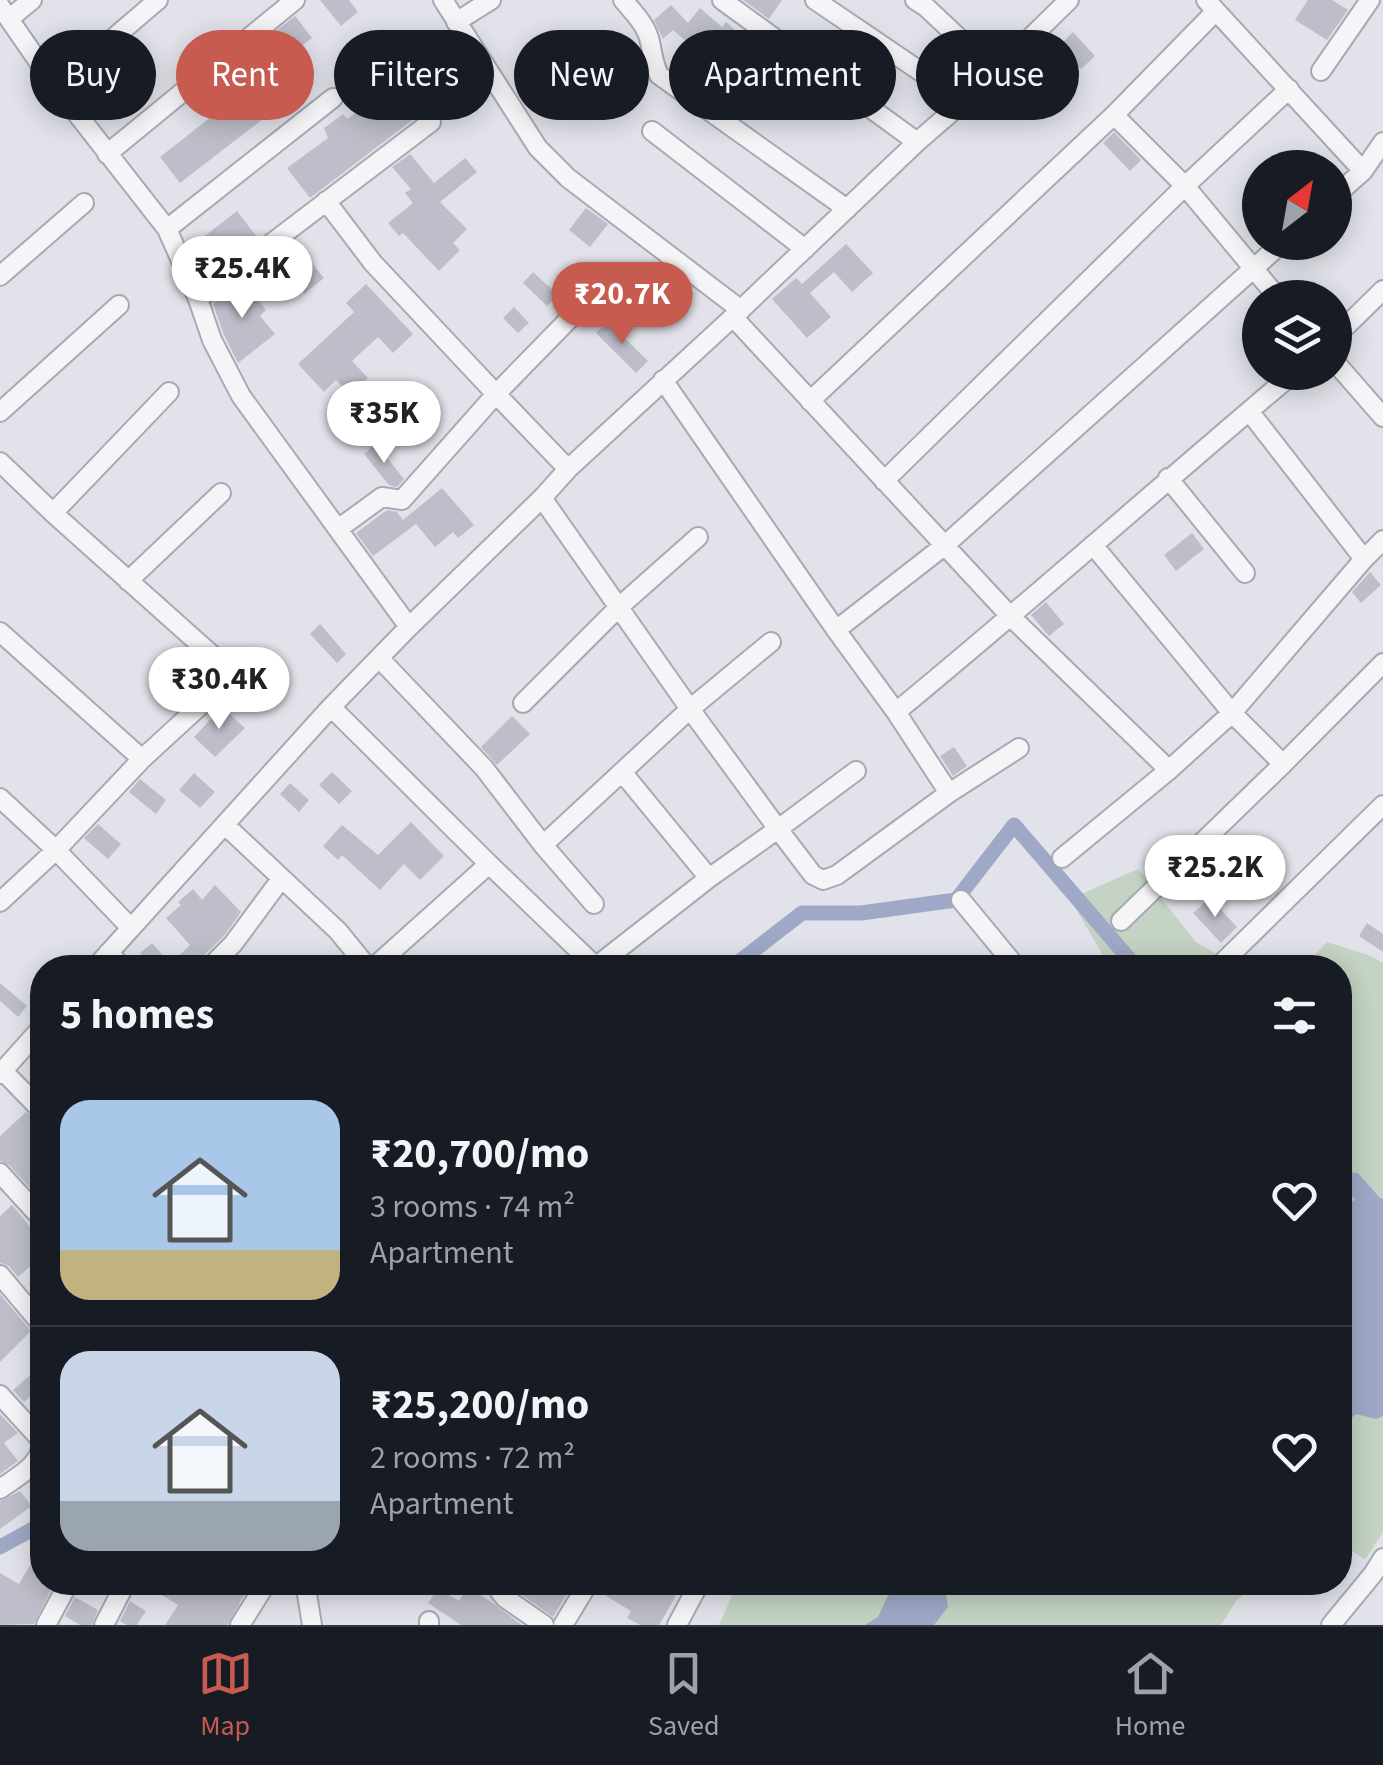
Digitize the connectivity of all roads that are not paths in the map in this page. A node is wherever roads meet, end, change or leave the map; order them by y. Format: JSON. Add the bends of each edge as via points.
{"nodes":[{"id":1,"x":32,"y":0,"type":"edge"},
{"id":2,"x":158,"y":0,"type":"edge"},
{"id":3,"x":295,"y":0,"type":"edge"},
{"id":4,"x":443,"y":0,"type":"edge"},
{"id":5,"x":491,"y":0,"type":"edge"},
{"id":6,"x":623,"y":0,"type":"edge"},
{"id":7,"x":722,"y":0,"type":"edge"},
{"id":8,"x":815,"y":0,"type":"edge"},
{"id":9,"x":1069,"y":0,"type":"edge"},
{"id":10,"x":1370,"y":0,"type":"edge"},
{"id":11,"x":925,"y":2,"type":"edge"},
{"id":12,"x":1210,"y":6,"type":"edge"},
{"id":13,"x":5,"y":12,"type":"edge"},
{"id":14,"x":456,"y":22,"type":"junction"},
{"id":15,"x":122,"y":30,"type":"edge"},
{"id":16,"x":953,"y":30,"type":"edge"},
{"id":17,"x":1038,"y":30,"type":"edge"},
{"id":18,"x":30,"y":48,"type":"edge"},
{"id":19,"x":916,"y":69,"type":"edge"},
{"id":20,"x":1321,"y":70,"type":"dead end"},
{"id":21,"x":1289,"y":89,"type":"junction"},
{"id":22,"x":333,"y":98,"type":"dead end"},
{"id":23,"x":1114,"y":115,"type":"junction"},
{"id":24,"x":82,"y":120,"type":"edge"},
{"id":25,"x":943,"y":120,"type":"edge"},
{"id":26,"x":430,"y":122,"type":"dead end"},
{"id":27,"x":652,"y":131,"type":"dead end"},
{"id":28,"x":917,"y":142,"type":"junction"},
{"id":29,"x":1383,"y":142,"type":"edge"},
{"id":30,"x":107,"y":154,"type":"junction"},
{"id":31,"x":1363,"y":171,"type":"junction"},
{"id":32,"x":1352,"y":181,"type":"edge"},
{"id":33,"x":1185,"y":186,"type":"junction"},
{"id":34,"x":326,"y":201,"type":"junction"},
{"id":35,"x":84,"y":203,"type":"dead end"},
{"id":36,"x":847,"y":209,"type":"junction"},
{"id":37,"x":167,"y":229,"type":"junction"},
{"id":38,"x":805,"y":249,"type":"junction"},
{"id":39,"x":1263,"y":260,"type":"edge"},
{"id":40,"x":1253,"y":269,"type":"junction"},
{"id":41,"x":0,"y":276,"type":"edge"},
{"id":42,"x":1262,"y":280,"type":"edge"},
{"id":43,"x":1383,"y":290,"type":"edge"},
{"id":44,"x":198,"y":298,"type":"junction"},
{"id":45,"x":119,"y":305,"type":"dead end"},
{"id":46,"x":575,"y":313,"type":"dead end"},
{"id":47,"x":737,"y":314,"type":"junction"},
{"id":48,"x":1352,"y":320,"type":"edge"},
{"id":49,"x":663,"y":380,"type":"junction"},
{"id":50,"x":1352,"y":381,"type":"edge"},
{"id":51,"x":1274,"y":390,"type":"edge"},
{"id":52,"x":170,"y":392,"type":"dead end"},
{"id":53,"x":496,"y":394,"type":"junction"},
{"id":54,"x":810,"y":401,"type":"junction"},
{"id":55,"x":1249,"y":411,"type":"junction"},
{"id":56,"x":0,"y":412,"type":"edge"},
{"id":57,"x":1383,"y":417,"type":"edge"},
{"id":58,"x":0,"y":462,"type":"edge"},
{"id":59,"x":568,"y":469,"type":"junction"},
{"id":60,"x":1168,"y":478,"type":"junction"},
{"id":61,"x":884,"y":481,"type":"junction"},
{"id":62,"x":221,"y":492,"type":"dead end"},
{"id":63,"x":542,"y":498,"type":"junction"},
{"id":64,"x":53,"y":513,"type":"junction"},
{"id":65,"x":338,"y":529,"type":"junction"},
{"id":66,"x":698,"y":537,"type":"dead end"},
{"id":67,"x":1383,"y":540,"type":"edge"},
{"id":68,"x":1093,"y":545,"type":"junction"},
{"id":69,"x":944,"y":546,"type":"junction"},
{"id":70,"x":1364,"y":559,"type":"junction"},
{"id":71,"x":1246,"y":573,"type":"dead end"},
{"id":72,"x":128,"y":581,"type":"junction"},
{"id":73,"x":619,"y":608,"type":"junction"},
{"id":74,"x":1012,"y":618,"type":"junction"},
{"id":75,"x":409,"y":627,"type":"junction"},
{"id":76,"x":836,"y":630,"type":"junction"},
{"id":77,"x":0,"y":632,"type":"edge"},
{"id":78,"x":770,"y":642,"type":"dead end"},
{"id":79,"x":379,"y":658,"type":"junction"},
{"id":80,"x":1383,"y":664,"type":"edge"},
{"id":81,"x":523,"y":703,"type":"dead end"},
{"id":82,"x":331,"y":708,"type":"junction"},
{"id":83,"x":690,"y":709,"type":"junction"},
{"id":84,"x":896,"y":712,"type":"junction"},
{"id":85,"x":1232,"y":712,"type":"junction"},
{"id":86,"x":1019,"y":748,"type":"dead end"},
{"id":87,"x":142,"y":759,"type":"junction"},
{"id":88,"x":1283,"y":764,"type":"junction"},
{"id":89,"x":1169,"y":770,"type":"junction"},
{"id":90,"x":856,"y":771,"type":"dead end"},
{"id":91,"x":622,"y":772,"type":"junction"},
{"id":92,"x":950,"y":794,"type":"junction"},
{"id":93,"x":0,"y":798,"type":"edge"},
{"id":94,"x":1383,"y":805,"type":"edge"},
{"id":95,"x":225,"y":825,"type":"junction"},
{"id":96,"x":778,"y":829,"type":"junction"},
{"id":97,"x":543,"y":845,"type":"junction"},
{"id":98,"x":56,"y":850,"type":"junction"},
{"id":99,"x":1062,"y":858,"type":"dead end"},
{"id":100,"x":489,"y":864,"type":"junction"},
{"id":101,"x":709,"y":878,"type":"junction"},
{"id":102,"x":282,"y":879,"type":"junction"},
{"id":103,"x":961,"y":900,"type":"dead end"},
{"id":104,"x":0,"y":902,"type":"edge"},
{"id":105,"x":594,"y":904,"type":"dead end"},
{"id":106,"x":1121,"y":921,"type":"dead end"},
{"id":107,"x":131,"y":928,"type":"junction"},
{"id":108,"x":107,"y":955,"type":"edge"},
{"id":109,"x":222,"y":955,"type":"edge"},
{"id":110,"x":359,"y":955,"type":"edge"},
{"id":111,"x":386,"y":955,"type":"edge"},
{"id":112,"x":583,"y":955,"type":"edge"},
{"id":113,"x":610,"y":955,"type":"edge"},
{"id":114,"x":1006,"y":955,"type":"edge"},
{"id":115,"x":1230,"y":955,"type":"edge"},
{"id":116,"x":30,"y":1040,"type":"edge"},
{"id":117,"x":2,"y":1072,"type":"edge"},
{"id":118,"x":30,"y":1099,"type":"edge"},
{"id":119,"x":4,"y":1185,"type":"edge"},
{"id":120,"x":30,"y":1208,"type":"edge"},
{"id":121,"x":0,"y":1276,"type":"edge"},
{"id":122,"x":30,"y":1311,"type":"edge"},
{"id":123,"x":1,"y":1398,"type":"edge"},
{"id":124,"x":30,"y":1428,"type":"edge"},
{"id":125,"x":30,"y":1467,"type":"edge"},
{"id":126,"x":0,"y":1489,"type":"edge"},
{"id":127,"x":1383,"y":1558,"type":"edge"},
{"id":128,"x":63,"y":1595,"type":"edge"},
{"id":129,"x":119,"y":1595,"type":"edge"},
{"id":130,"x":259,"y":1595,"type":"edge"},
{"id":131,"x":307,"y":1595,"type":"edge"},
{"id":132,"x":502,"y":1595,"type":"edge"},
{"id":133,"x":580,"y":1595,"type":"edge"},
{"id":134,"x":693,"y":1595,"type":"edge"},
{"id":135,"x":46,"y":1625,"type":"edge"},
{"id":136,"x":104,"y":1625,"type":"edge"},
{"id":137,"x":240,"y":1625,"type":"edge"},
{"id":138,"x":312,"y":1625,"type":"edge"},
{"id":139,"x":544,"y":1625,"type":"edge"},
{"id":140,"x":563,"y":1625,"type":"edge"},
{"id":141,"x":677,"y":1625,"type":"edge"},
{"id":142,"x":1331,"y":1625,"type":"edge"}],
"edges":[{"from":1,"to":13,"type":"street"},
{"from":2,"to":15,"type":"street"},
{"from":3,"to":30,"type":"street"},
{"from":4,"to":14,"type":"street"},
{"from":5,"to":14,"type":"street"},
{"from":6,"to":36,"type":"street","via":[[644,26],[659,75]]},
{"from":7,"to":28,"type":"street"},
{"from":8,"to":19,"type":"street"},
{"from":9,"to":17,"type":"street"},
{"from":10,"to":20,"type":"street"},
{"from":11,"to":16,"type":"street"},
{"from":12,"to":21,"type":"street"},
{"from":12,"to":23,"type":"street"},
{"from":13,"to":18,"type":"street"},
{"from":14,"to":47,"type":"street","via":[[538,148]]},
{"from":21,"to":31,"type":"street"},
{"from":21,"to":33,"type":"street"},
{"from":22,"to":37,"type":"street"},
{"from":23,"to":33,"type":"street"},
{"from":23,"to":54,"type":"street"},
{"from":24,"to":30,"type":"street"},
{"from":25,"to":28,"type":"street"},
{"from":26,"to":34,"type":"street"},
{"from":27,"to":38,"type":"street"},
{"from":28,"to":36,"type":"street"},
{"from":29,"to":31,"type":"street"},
{"from":30,"to":37,"type":"street"},
{"from":31,"to":32,"type":"street"},
{"from":33,"to":40,"type":"street"},
{"from":33,"to":61,"type":"street"},
{"from":34,"to":44,"type":"street"},
{"from":34,"to":53,"type":"street","via":[[373,263]]},
{"from":35,"to":41,"type":"street"},
{"from":36,"to":38,"type":"street"},
{"from":37,"to":44,"type":"street"},
{"from":38,"to":47,"type":"street"},
{"from":39,"to":40,"type":"street"},
{"from":40,"to":42,"type":"street"},
{"from":40,"to":69,"type":"street"},
{"from":43,"to":48,"type":"street"},
{"from":44,"to":65,"type":"street","via":[[241,396]]},
{"from":45,"to":56,"type":"street"},
{"from":46,"to":53,"type":"street"},
{"from":47,"to":49,"type":"street"},
{"from":47,"to":54,"type":"street"},
{"from":49,"to":59,"type":"street"},
{"from":49,"to":76,"type":"street"},
{"from":50,"to":57,"type":"street"},
{"from":51,"to":55,"type":"street"},
{"from":52,"to":64,"type":"street"},
{"from":53,"to":59,"type":"street"},
{"from":53,"to":65,"type":"street","via":[[402,500],[382,496]]},
{"from":54,"to":61,"type":"street"},
{"from":55,"to":60,"type":"street"},
{"from":55,"to":70,"type":"street"},
{"from":58,"to":64,"type":"street"},
{"from":59,"to":63,"type":"street"},
{"from":60,"to":68,"type":"street"},
{"from":60,"to":71,"type":"street"},
{"from":61,"to":69,"type":"street"},
{"from":62,"to":72,"type":"street"},
{"from":63,"to":73,"type":"street"},
{"from":63,"to":75,"type":"street"},
{"from":64,"to":72,"type":"street"},
{"from":65,"to":75,"type":"street"},
{"from":66,"to":73,"type":"street"},
{"from":67,"to":70,"type":"street"},
{"from":68,"to":74,"type":"street"},
{"from":68,"to":85,"type":"street"},
{"from":69,"to":74,"type":"street"},
{"from":69,"to":76,"type":"street"},
{"from":70,"to":85,"type":"street"},
{"from":72,"to":87,"type":"street","via":[[227,674]]},
{"from":73,"to":81,"type":"street"},
{"from":73,"to":83,"type":"street"},
{"from":74,"to":84,"type":"street"},
{"from":74,"to":89,"type":"street"},
{"from":75,"to":79,"type":"street"},
{"from":76,"to":84,"type":"street"},
{"from":77,"to":87,"type":"street"},
{"from":78,"to":83,"type":"street"},
{"from":79,"to":82,"type":"street"},
{"from":79,"to":97,"type":"street","via":[[484,768]]},
{"from":80,"to":88,"type":"street"},
{"from":82,"to":95,"type":"street"},
{"from":82,"to":100,"type":"street"},
{"from":83,"to":91,"type":"street"},
{"from":83,"to":96,"type":"street"},
{"from":84,"to":92,"type":"street"},
{"from":85,"to":88,"type":"street"},
{"from":85,"to":89,"type":"street"},
{"from":86,"to":92,"type":"street"},
{"from":87,"to":98,"type":"street"},
{"from":88,"to":106,"type":"street"},
{"from":89,"to":99,"type":"street"},
{"from":90,"to":96,"type":"street"},
{"from":91,"to":97,"type":"street"},
{"from":91,"to":101,"type":"street"},
{"from":92,"to":96,"type":"street","via":[[823,880]]},
{"from":93,"to":98,"type":"street"},
{"from":94,"to":115,"type":"street"},
{"from":95,"to":102,"type":"street"},
{"from":95,"to":107,"type":"street"},
{"from":96,"to":101,"type":"street"},
{"from":97,"to":105,"type":"street"},
{"from":98,"to":104,"type":"street"},
{"from":98,"to":107,"type":"street"},
{"from":100,"to":111,"type":"street"},
{"from":100,"to":112,"type":"street"},
{"from":101,"to":113,"type":"street"},
{"from":102,"to":109,"type":"street"},
{"from":102,"to":110,"type":"street"},
{"from":103,"to":114,"type":"street"},
{"from":107,"to":108,"type":"street"},
{"from":116,"to":117,"type":"street"},
{"from":117,"to":118,"type":"street"},
{"from":119,"to":120,"type":"street"},
{"from":121,"to":122,"type":"street"},
{"from":123,"to":124,"type":"street"},
{"from":125,"to":126,"type":"street"},
{"from":127,"to":142,"type":"street"},
{"from":128,"to":135,"type":"street"},
{"from":129,"to":136,"type":"street"},
{"from":130,"to":137,"type":"street"},
{"from":131,"to":138,"type":"street"},
{"from":132,"to":139,"type":"street"},
{"from":133,"to":140,"type":"street"},
{"from":134,"to":141,"type":"street"}]}
